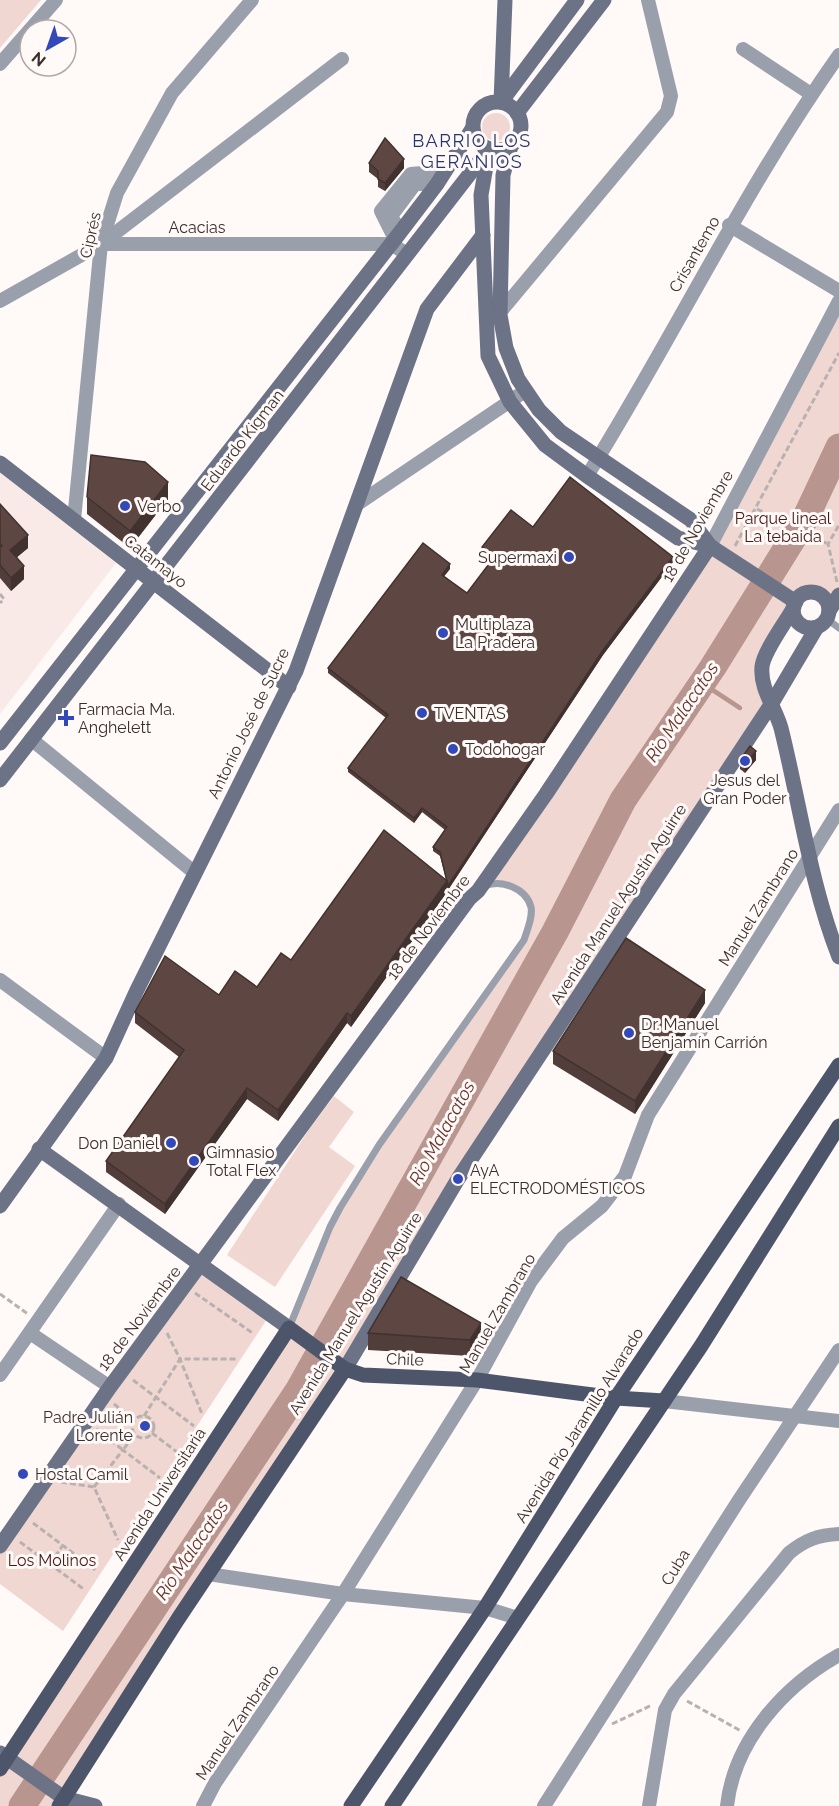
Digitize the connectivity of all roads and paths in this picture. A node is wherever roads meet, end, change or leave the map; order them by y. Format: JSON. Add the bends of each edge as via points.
{"nodes":[{"id":1,"x":56,"y":0,"type":"edge"},
{"id":2,"x":252,"y":0,"type":"edge"},
{"id":3,"x":505,"y":0,"type":"edge"},
{"id":4,"x":577,"y":0,"type":"edge"},
{"id":5,"x":604,"y":0,"type":"edge"},
{"id":6,"x":648,"y":0,"type":"edge"},
{"id":7,"x":743,"y":49,"type":"dead end"},
{"id":8,"x":839,"y":55,"type":"edge"},
{"id":9,"x":342,"y":59,"type":"dead end"},
{"id":10,"x":0,"y":64,"type":"edge"},
{"id":11,"x":811,"y":94,"type":"junction"},
{"id":12,"x":501,"y":102,"type":"junction"},
{"id":13,"x":517,"y":113,"type":"junction"},
{"id":14,"x":472,"y":129,"type":"junction"},
{"id":15,"x":511,"y":146,"type":"junction"},
{"id":16,"x":489,"y":149,"type":"junction"},
{"id":17,"x":441,"y":178,"type":"junction"},
{"id":18,"x":729,"y":225,"type":"junction"},
{"id":19,"x":483,"y":236,"type":"junction"},
{"id":20,"x":396,"y":238,"type":"junction"},
{"id":21,"x":101,"y":244,"type":"junction"},
{"id":22,"x":407,"y":254,"type":"junction"},
{"id":23,"x":839,"y":291,"type":"edge"},
{"id":24,"x":0,"y":301,"type":"edge"},
{"id":25,"x":839,"y":301,"type":"edge"},
{"id":26,"x":500,"y":315,"type":"junction"},
{"id":27,"x":486,"y":322,"type":"junction"},
{"id":28,"x":839,"y":352,"type":"edge"},
{"id":29,"x":525,"y":391,"type":"junction"},
{"id":30,"x":510,"y":402,"type":"junction"},
{"id":31,"x":599,"y":456,"type":"junction"},
{"id":32,"x":0,"y":463,"type":"edge"},
{"id":33,"x":587,"y":476,"type":"junction"},
{"id":34,"x":358,"y":503,"type":"junction"},
{"id":35,"x":757,"y":509,"type":"junction"},
{"id":36,"x":75,"y":520,"type":"junction"},
{"id":37,"x":785,"y":523,"type":"dead end"},
{"id":38,"x":839,"y":525,"type":"edge"},
{"id":39,"x":813,"y":537,"type":"dead end"},
{"id":40,"x":828,"y":544,"type":"junction"},
{"id":41,"x":720,"y":552,"type":"junction"},
{"id":42,"x":136,"y":568,"type":"junction"},
{"id":43,"x":154,"y":583,"type":"junction"},
{"id":44,"x":839,"y":593,"type":"edge"},
{"id":45,"x":0,"y":594,"type":"edge"},
{"id":46,"x":793,"y":602,"type":"junction"},
{"id":47,"x":0,"y":603,"type":"edge"},
{"id":48,"x":828,"y":621,"type":"edge"},
{"id":49,"x":289,"y":687,"type":"junction"},
{"id":50,"x":772,"y":704,"type":"junction"},
{"id":51,"x":7,"y":724,"type":"edge"},
{"id":52,"x":31,"y":739,"type":"junction"},
{"id":53,"x":0,"y":742,"type":"edge"},
{"id":54,"x":0,"y":780,"type":"edge"},
{"id":55,"x":839,"y":810,"type":"edge"},
{"id":56,"x":808,"y":856,"type":"junction"},
{"id":57,"x":195,"y":873,"type":"junction"},
{"id":58,"x":478,"y":891,"type":"junction"},
{"id":59,"x":826,"y":924,"type":"junction"},
{"id":60,"x":839,"y":937,"type":"edge"},
{"id":61,"x":839,"y":957,"type":"edge"},
{"id":62,"x":0,"y":980,"type":"edge"},
{"id":63,"x":106,"y":1058,"type":"junction"},
{"id":64,"x":839,"y":1065,"type":"edge"},
{"id":65,"x":839,"y":1126,"type":"edge"},
{"id":66,"x":39,"y":1149,"type":"junction"},
{"id":67,"x":119,"y":1204,"type":"junction"},
{"id":68,"x":0,"y":1206,"type":"edge"},
{"id":69,"x":201,"y":1266,"type":"junction"},
{"id":70,"x":189,"y":1288,"type":"dead end"},
{"id":71,"x":0,"y":1294,"type":"edge"},
{"id":72,"x":163,"y":1326,"type":"dead end"},
{"id":73,"x":35,"y":1327,"type":"junction"},
{"id":74,"x":292,"y":1331,"type":"junction"},
{"id":75,"x":254,"y":1334,"type":"dead end"},
{"id":76,"x":839,"y":1350,"type":"edge"},
{"id":77,"x":180,"y":1359,"type":"junction"},
{"id":78,"x":237,"y":1359,"type":"dead end"},
{"id":79,"x":341,"y":1366,"type":"junction"},
{"id":80,"x":0,"y":1375,"type":"edge"},
{"id":81,"x":128,"y":1376,"type":"dead end"},
{"id":82,"x":477,"y":1380,"type":"junction"},
{"id":83,"x":110,"y":1394,"type":"junction"},
{"id":84,"x":157,"y":1398,"type":"junction"},
{"id":85,"x":616,"y":1398,"type":"junction"},
{"id":86,"x":664,"y":1401,"type":"junction"},
{"id":87,"x":202,"y":1414,"type":"dead end"},
{"id":88,"x":144,"y":1416,"type":"junction"},
{"id":89,"x":795,"y":1417,"type":"junction"},
{"id":90,"x":134,"y":1420,"type":"junction"},
{"id":91,"x":839,"y":1421,"type":"edge"},
{"id":92,"x":92,"y":1426,"type":"dead end"},
{"id":93,"x":194,"y":1426,"type":"dead end"},
{"id":94,"x":152,"y":1433,"type":"junction"},
{"id":95,"x":134,"y":1434,"type":"junction"},
{"id":96,"x":123,"y":1450,"type":"junction"},
{"id":97,"x":177,"y":1452,"type":"dead end"},
{"id":98,"x":160,"y":1478,"type":"dead end"},
{"id":99,"x":54,"y":1481,"type":"dead end"},
{"id":100,"x":94,"y":1487,"type":"junction"},
{"id":101,"x":27,"y":1519,"type":"dead end"},
{"id":102,"x":839,"y":1534,"type":"edge"},
{"id":103,"x":118,"y":1540,"type":"dead end"},
{"id":104,"x":7,"y":1542,"type":"edge"},
{"id":105,"x":63,"y":1545,"type":"junction"},
{"id":106,"x":50,"y":1564,"type":"junction"},
{"id":107,"x":97,"y":1571,"type":"dead end"},
{"id":108,"x":208,"y":1574,"type":"junction"},
{"id":109,"x":85,"y":1590,"type":"dead end"},
{"id":110,"x":343,"y":1594,"type":"junction"},
{"id":111,"x":485,"y":1608,"type":"junction"},
{"id":112,"x":518,"y":1618,"type":"junction"},
{"id":113,"x":833,"y":1658,"type":"edge"},
{"id":114,"x":839,"y":1671,"type":"edge"},
{"id":115,"x":674,"y":1694,"type":"junction"},
{"id":116,"x":601,"y":1717,"type":"junction"},
{"id":117,"x":751,"y":1736,"type":"junction"},
{"id":118,"x":2,"y":1761,"type":"edge"},
{"id":119,"x":61,"y":1802,"type":"edge"},
{"id":120,"x":95,"y":1806,"type":"edge"},
{"id":121,"x":203,"y":1806,"type":"edge"},
{"id":122,"x":351,"y":1806,"type":"edge"},
{"id":123,"x":392,"y":1806,"type":"edge"},
{"id":124,"x":544,"y":1806,"type":"edge"},
{"id":125,"x":649,"y":1806,"type":"edge"},
{"id":126,"x":727,"y":1806,"type":"edge"}],
"edges":[{"from":1,"to":10,"type":"street"},
{"from":2,"to":21,"type":"street","name":"Ciprés","via":[[172,93],[117,193]]},
{"from":3,"to":12,"type":"street"},
{"from":4,"to":12,"type":"street"},
{"from":5,"to":13,"type":"street"},
{"from":6,"to":26,"type":"street","via":[[672,96],[667,112]]},
{"from":7,"to":11,"type":"street"},
{"from":8,"to":11,"type":"street","name":"Crisantemo"},
{"from":9,"to":21,"type":"street"},
{"from":11,"to":18,"type":"street","name":"Crisantemo"},
{"from":12,"to":13,"type":"street"},
{"from":12,"to":14,"type":"street","via":[[481,107]]},
{"from":13,"to":15,"type":"street","via":[[520,131]]},
{"from":14,"to":16,"type":"street","via":[[476,139]]},
{"from":14,"to":17,"type":"street","name":"Eduardo Kigman"},
{"from":15,"to":16,"type":"street"},
{"from":15,"to":26,"type":"street","via":[[503,175]]},
{"from":16,"to":19,"type":"street","via":[[481,195]]},
{"from":16,"to":22,"type":"street","name":"Eduardo Kigman"},
{"from":17,"to":20,"type":"street","name":"Eduardo Kigman"},
{"from":17,"to":20,"type":"street","via":[[411,174],[381,212]]},
{"from":18,"to":23,"type":"street"},
{"from":18,"to":31,"type":"street","name":"Crisantemo"},
{"from":19,"to":27,"type":"street"},
{"from":19,"to":34,"type":"street","name":"Antonio José de Sucre","via":[[427,309]]},
{"from":20,"to":21,"type":"street","name":"Acacias"},
{"from":20,"to":22,"type":"street"},
{"from":20,"to":42,"type":"street","name":"Eduardo Kigman"},
{"from":21,"to":24,"type":"street","name":"Acacias"},
{"from":21,"to":36,"type":"street","name":"Ciprés"},
{"from":22,"to":43,"type":"street","name":"Eduardo Kigman"},
{"from":25,"to":41,"type":"street","name":"18 de Noviembre"},
{"from":26,"to":27,"type":"street"},
{"from":26,"to":29,"type":"street","via":[[506,348]]},
{"from":27,"to":30,"type":"street","via":[[488,356]]},
{"from":28,"to":35,"type":"path"},
{"from":29,"to":30,"type":"street"},
{"from":29,"to":31,"type":"street","via":[[561,432]]},
{"from":30,"to":33,"type":"street","via":[[545,445]]},
{"from":30,"to":34,"type":"street"},
{"from":31,"to":33,"type":"street","name":"Crisantemo"},
{"from":31,"to":41,"type":"street","via":[[691,520]]},
{"from":32,"to":36,"type":"street","name":"Catamayo"},
{"from":33,"to":41,"type":"street","via":[[678,538]]},
{"from":34,"to":49,"type":"street","name":"Antonio José de Sucre"},
{"from":35,"to":37,"type":"path"},
{"from":35,"to":41,"type":"path"},
{"from":36,"to":42,"type":"street","name":"Catamayo"},
{"from":38,"to":40,"type":"path"},
{"from":39,"to":40,"type":"path"},
{"from":40,"to":44,"type":"path"},
{"from":41,"to":46,"type":"street"},
{"from":41,"to":58,"type":"street","name":"18 de Noviembre"},
{"from":42,"to":43,"type":"street","name":"Catamayo"},
{"from":42,"to":51,"type":"street","name":"Eduardo Kigman"},
{"from":43,"to":49,"type":"street","name":"Catamayo"},
{"from":43,"to":52,"type":"street","name":"Eduardo Kigman"},
{"from":44,"to":48,"type":"street","name":"Avenida Manuel Agustín Aguirre"},
{"from":45,"to":47,"type":"path","via":[[4,599]]},
{"from":46,"to":48,"type":"street","via":[[798,622],[807,627]]},
{"from":46,"to":48,"type":"street","via":[[806,593],[815,593],[827,601]]},
{"from":46,"to":50,"type":"street","via":[[762,664],[763,685]]},
{"from":48,"to":50,"type":"street","name":"Avenida Manuel Agustín Aguirre"},
{"from":49,"to":57,"type":"street","name":"Antonio José de Sucre"},
{"from":50,"to":56,"type":"street","via":[[786,750]]},
{"from":50,"to":79,"type":"street","name":"Avenida Manuel Agustín Aguirre","via":[[458,1179]]},
{"from":51,"to":52,"type":"street"},
{"from":51,"to":53,"type":"street","name":"Eduardo Kigman"},
{"from":52,"to":54,"type":"street","name":"Eduardo Kigman"},
{"from":52,"to":57,"type":"street"},
{"from":55,"to":56,"type":"street","name":"Manuel Zambrano"},
{"from":56,"to":59,"type":"street"},
{"from":56,"to":82,"type":"street","name":"Manuel Zambrano","via":[[648,1115],[625,1176],[602,1206],[563,1238],[531,1281]]},
{"from":57,"to":63,"type":"street","name":"Antonio José de Sucre"},
{"from":58,"to":69,"type":"street","name":"18 de Noviembre"},
{"from":58,"to":74,"type":"lane","via":[[496,882],[526,896],[531,909],[524,940],[379,1145],[340,1208]]},
{"from":59,"to":60,"type":"street"},
{"from":59,"to":61,"type":"street"},
{"from":62,"to":63,"type":"street"},
{"from":63,"to":66,"type":"street","name":"Antonio José de Sucre"},
{"from":64,"to":85,"type":"main road","name":"Avenida Pío Jaramillo Alvarado"},
{"from":65,"to":86,"type":"main road"},
{"from":66,"to":67,"type":"street","name":"Chile"},
{"from":66,"to":68,"type":"street","name":"Antonio José de Sucre"},
{"from":67,"to":69,"type":"street","name":"Chile"},
{"from":67,"to":73,"type":"street"},
{"from":69,"to":74,"type":"street","name":"Chile"},
{"from":69,"to":83,"type":"street","name":"18 de Noviembre"},
{"from":70,"to":75,"type":"path"},
{"from":71,"to":73,"type":"path"},
{"from":72,"to":77,"type":"path"},
{"from":73,"to":80,"type":"street"},
{"from":73,"to":83,"type":"street"},
{"from":74,"to":79,"type":"main road","name":"Chile"},
{"from":74,"to":118,"type":"main road","name":"Avenida Universitaria"},
{"from":76,"to":89,"type":"street","name":"Cuba"},
{"from":77,"to":78,"type":"path"},
{"from":77,"to":84,"type":"path"},
{"from":77,"to":87,"type":"path"},
{"from":79,"to":82,"type":"main road","name":"Chile","via":[[363,1375]]},
{"from":79,"to":108,"type":"main road","name":"Avenida Manuel Agustín Aguirre"},
{"from":81,"to":84,"type":"path"},
{"from":82,"to":85,"type":"main road","name":"Chile"},
{"from":82,"to":110,"type":"street","name":"Manuel Zambrano"},
{"from":83,"to":90,"type":"path"},
{"from":83,"to":104,"type":"street","name":"18 de Noviembre"},
{"from":84,"to":88,"type":"path"},
{"from":84,"to":93,"type":"path"},
{"from":85,"to":86,"type":"main road","name":"Chile"},
{"from":85,"to":111,"type":"main road","name":"Avenida Pío Jaramillo Alvarado"},
{"from":86,"to":89,"type":"street","name":"Chile"},
{"from":86,"to":112,"type":"main road"},
{"from":88,"to":90,"type":"path"},
{"from":88,"to":94,"type":"path","via":[[153,1423]]},
{"from":89,"to":91,"type":"street","name":"Chile"},
{"from":89,"to":116,"type":"street","name":"Cuba"},
{"from":90,"to":95,"type":"path"},
{"from":92,"to":96,"type":"path"},
{"from":94,"to":95,"type":"path","via":[[144,1438]]},
{"from":94,"to":97,"type":"path"},
{"from":95,"to":96,"type":"path"},
{"from":96,"to":98,"type":"path"},
{"from":96,"to":100,"type":"path"},
{"from":99,"to":100,"type":"path"},
{"from":100,"to":103,"type":"path"},
{"from":101,"to":105,"type":"path"},
{"from":102,"to":115,"type":"street","via":[[821,1535],[789,1553]]},
{"from":104,"to":106,"type":"path"},
{"from":105,"to":106,"type":"path"},
{"from":105,"to":107,"type":"path"},
{"from":106,"to":109,"type":"path"},
{"from":108,"to":110,"type":"street"},
{"from":108,"to":119,"type":"main road","name":"Avenida Manuel Agustín Aguirre"},
{"from":110,"to":111,"type":"street"},
{"from":110,"to":121,"type":"street","name":"Manuel Zambrano"},
{"from":111,"to":112,"type":"street"},
{"from":111,"to":122,"type":"main road","name":"Avenida Pío Jaramillo Alvarado"},
{"from":112,"to":123,"type":"main road"},
{"from":113,"to":114,"type":"street"},
{"from":113,"to":117,"type":"street","via":[[777,1704]]},
{"from":115,"to":116,"type":"path","via":[[613,1725]]},
{"from":115,"to":117,"type":"path"},
{"from":115,"to":125,"type":"street","via":[[665,1710]]},
{"from":116,"to":124,"type":"street","name":"Cuba"},
{"from":117,"to":126,"type":"street","via":[[739,1759]]},
{"from":118,"to":119,"type":"street","via":[[50,1789]]},
{"from":119,"to":120,"type":"street"}]}
